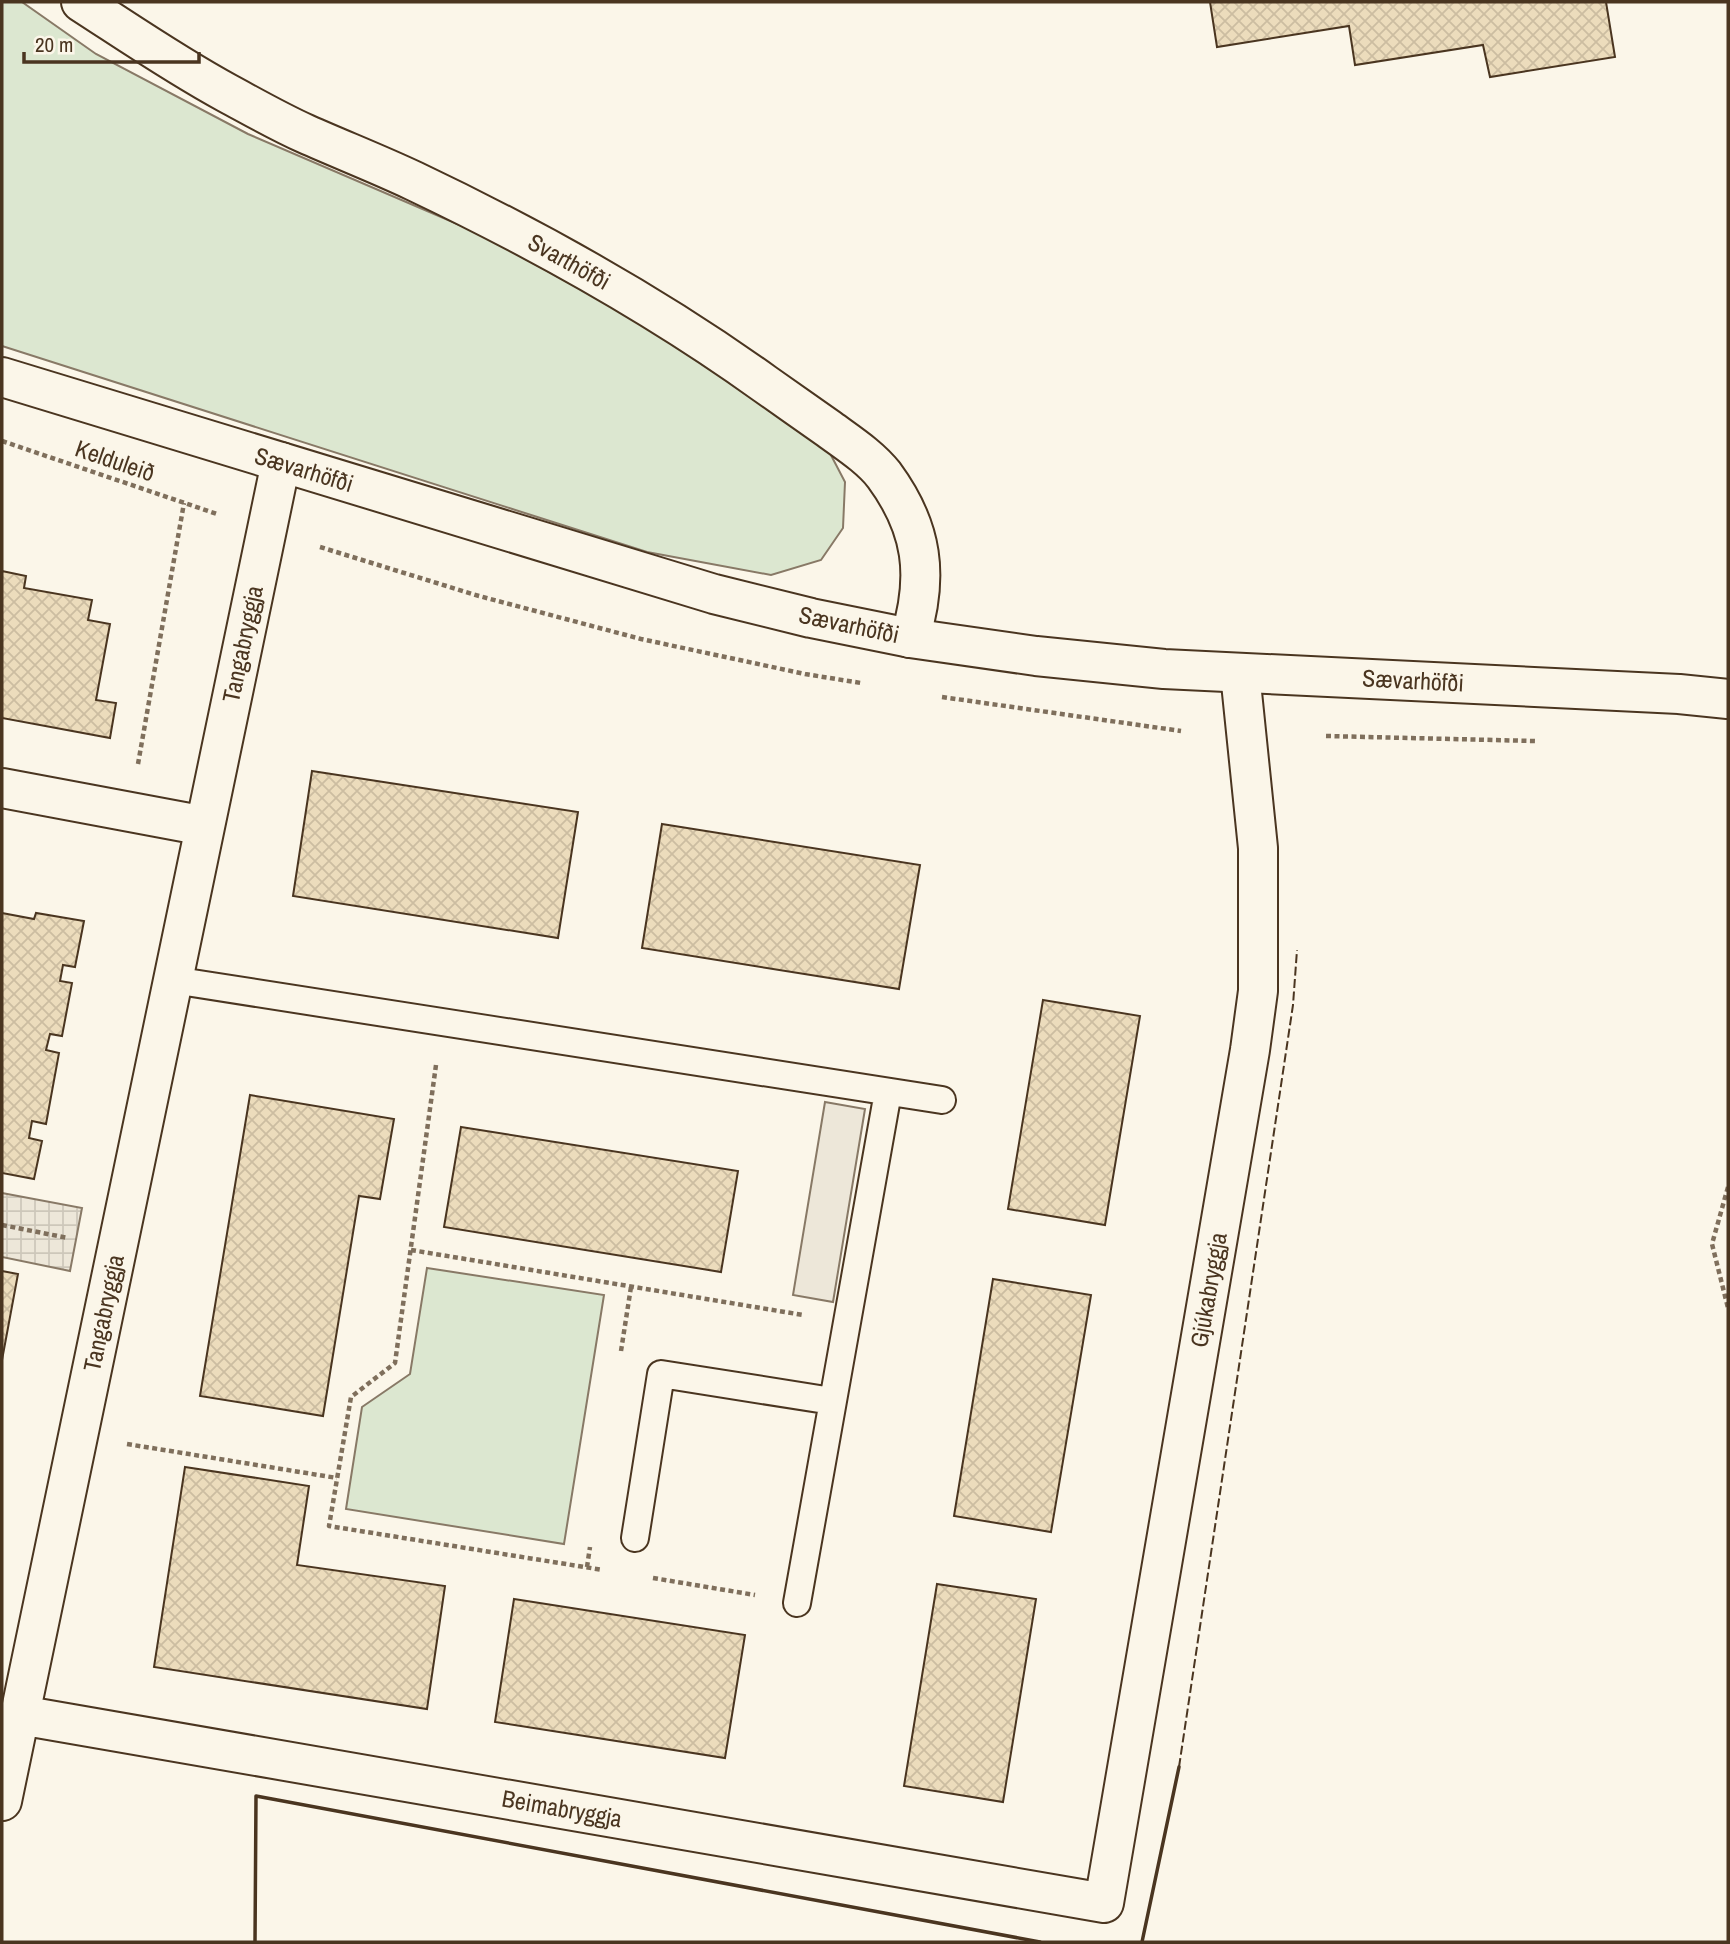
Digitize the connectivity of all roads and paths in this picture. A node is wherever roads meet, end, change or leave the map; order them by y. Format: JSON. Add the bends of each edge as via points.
{"nodes":[{"id":1,"x":81,"y":2,"type":"edge"},
{"id":2,"x":2,"y":377,"type":"edge"},
{"id":3,"x":2,"y":441,"type":"edge"},
{"id":4,"x":281,"y":462,"type":"junction"},
{"id":5,"x":184,"y":503,"type":"junction"},
{"id":6,"x":217,"y":514,"type":"dead end"},
{"id":7,"x":909,"y":638,"type":"junction"},
{"id":8,"x":1240,"y":673,"type":"junction"},
{"id":9,"x":1728,"y":699,"type":"edge"},
{"id":10,"x":2,"y":788,"type":"edge"},
{"id":11,"x":130,"y":812,"type":"junction"},
{"id":12,"x":205,"y":826,"type":"junction"},
{"id":13,"x":173,"y":980,"type":"junction"},
{"id":14,"x":442,"y":1023,"type":"junction"},
{"id":15,"x":888,"y":1092,"type":"junction"},
{"id":16,"x":942,"y":1100,"type":"dead end"},
{"id":17,"x":1728,"y":1186,"type":"edge"},
{"id":18,"x":2,"y":1225,"type":"edge"},
{"id":19,"x":117,"y":1248,"type":"junction"},
{"id":20,"x":411,"y":1250,"type":"junction"},
{"id":21,"x":1728,"y":1308,"type":"edge"},
{"id":22,"x":846,"y":1322,"type":"junction"},
{"id":23,"x":832,"y":1401,"type":"junction"},
{"id":24,"x":78,"y":1437,"type":"junction"},
{"id":25,"x":337,"y":1478,"type":"junction"},
{"id":26,"x":635,"y":1538,"type":"dead end"},
{"id":27,"x":613,"y":1572,"type":"dead end"},
{"id":28,"x":652,"y":1578,"type":"dead end"},
{"id":29,"x":797,"y":1603,"type":"joint"},
{"id":30,"x":20,"y":1715,"type":"junction"},
{"id":31,"x":2,"y":1801,"type":"edge"},
{"id":32,"x":1104,"y":1903,"type":"joint"}],
"edges":[{"from":1,"to":7,"type":"street","name":"Svarthöfði","via":[[225,92],[506,227],[634,298],[855,447],[882,472],[902,502],[916,537],[921,586]]},
{"from":2,"to":4,"type":"street","name":"Sævarhöfði"},
{"from":3,"to":5,"type":"path","name":"Kelduleið"},
{"from":4,"to":7,"type":"street","name":"Sævarhöfði","via":[[714,594]]},
{"from":4,"to":12,"type":"street","name":"Tangabryggja"},
{"from":5,"to":6,"type":"path","name":"Kelduleið"},
{"from":5,"to":11,"type":"path"},
{"from":7,"to":8,"type":"street","name":"Sævarhöfði","via":[[1037,656]]},
{"from":8,"to":9,"type":"street","name":"Sævarhöfði"},
{"from":8,"to":32,"type":"street","name":"Gjúkabryggja","via":[[1258,848],[1258,991]]},
{"from":10,"to":11,"type":"street"},
{"from":11,"to":12,"type":"street"},
{"from":12,"to":13,"type":"street","name":"Tangabryggja"},
{"from":13,"to":14,"type":"lane"},
{"from":13,"to":19,"type":"street","name":"Tangabryggja"},
{"from":14,"to":15,"type":"lane"},
{"from":14,"to":20,"type":"path"},
{"from":15,"to":16,"type":"lane"},
{"from":15,"to":22,"type":"lane"},
{"from":17,"to":21,"type":"path","via":[[1712,1244]]},
{"from":18,"to":19,"type":"path"},
{"from":19,"to":24,"type":"street","name":"Tangabryggja"},
{"from":20,"to":22,"type":"path"},
{"from":20,"to":25,"type":"path","via":[[395,1363],[351,1397]]},
{"from":22,"to":23,"type":"lane"},
{"from":23,"to":26,"type":"lane","via":[[661,1374]]},
{"from":23,"to":29,"type":"lane"},
{"from":24,"to":25,"type":"path"},
{"from":24,"to":30,"type":"street","name":"Tangabryggja"},
{"from":25,"to":27,"type":"path","via":[[329,1526]]},
{"from":28,"to":29,"type":"path"},
{"from":30,"to":31,"type":"street","name":"Tangabryggja"},
{"from":30,"to":32,"type":"street","name":"Beimabryggja"}]}
